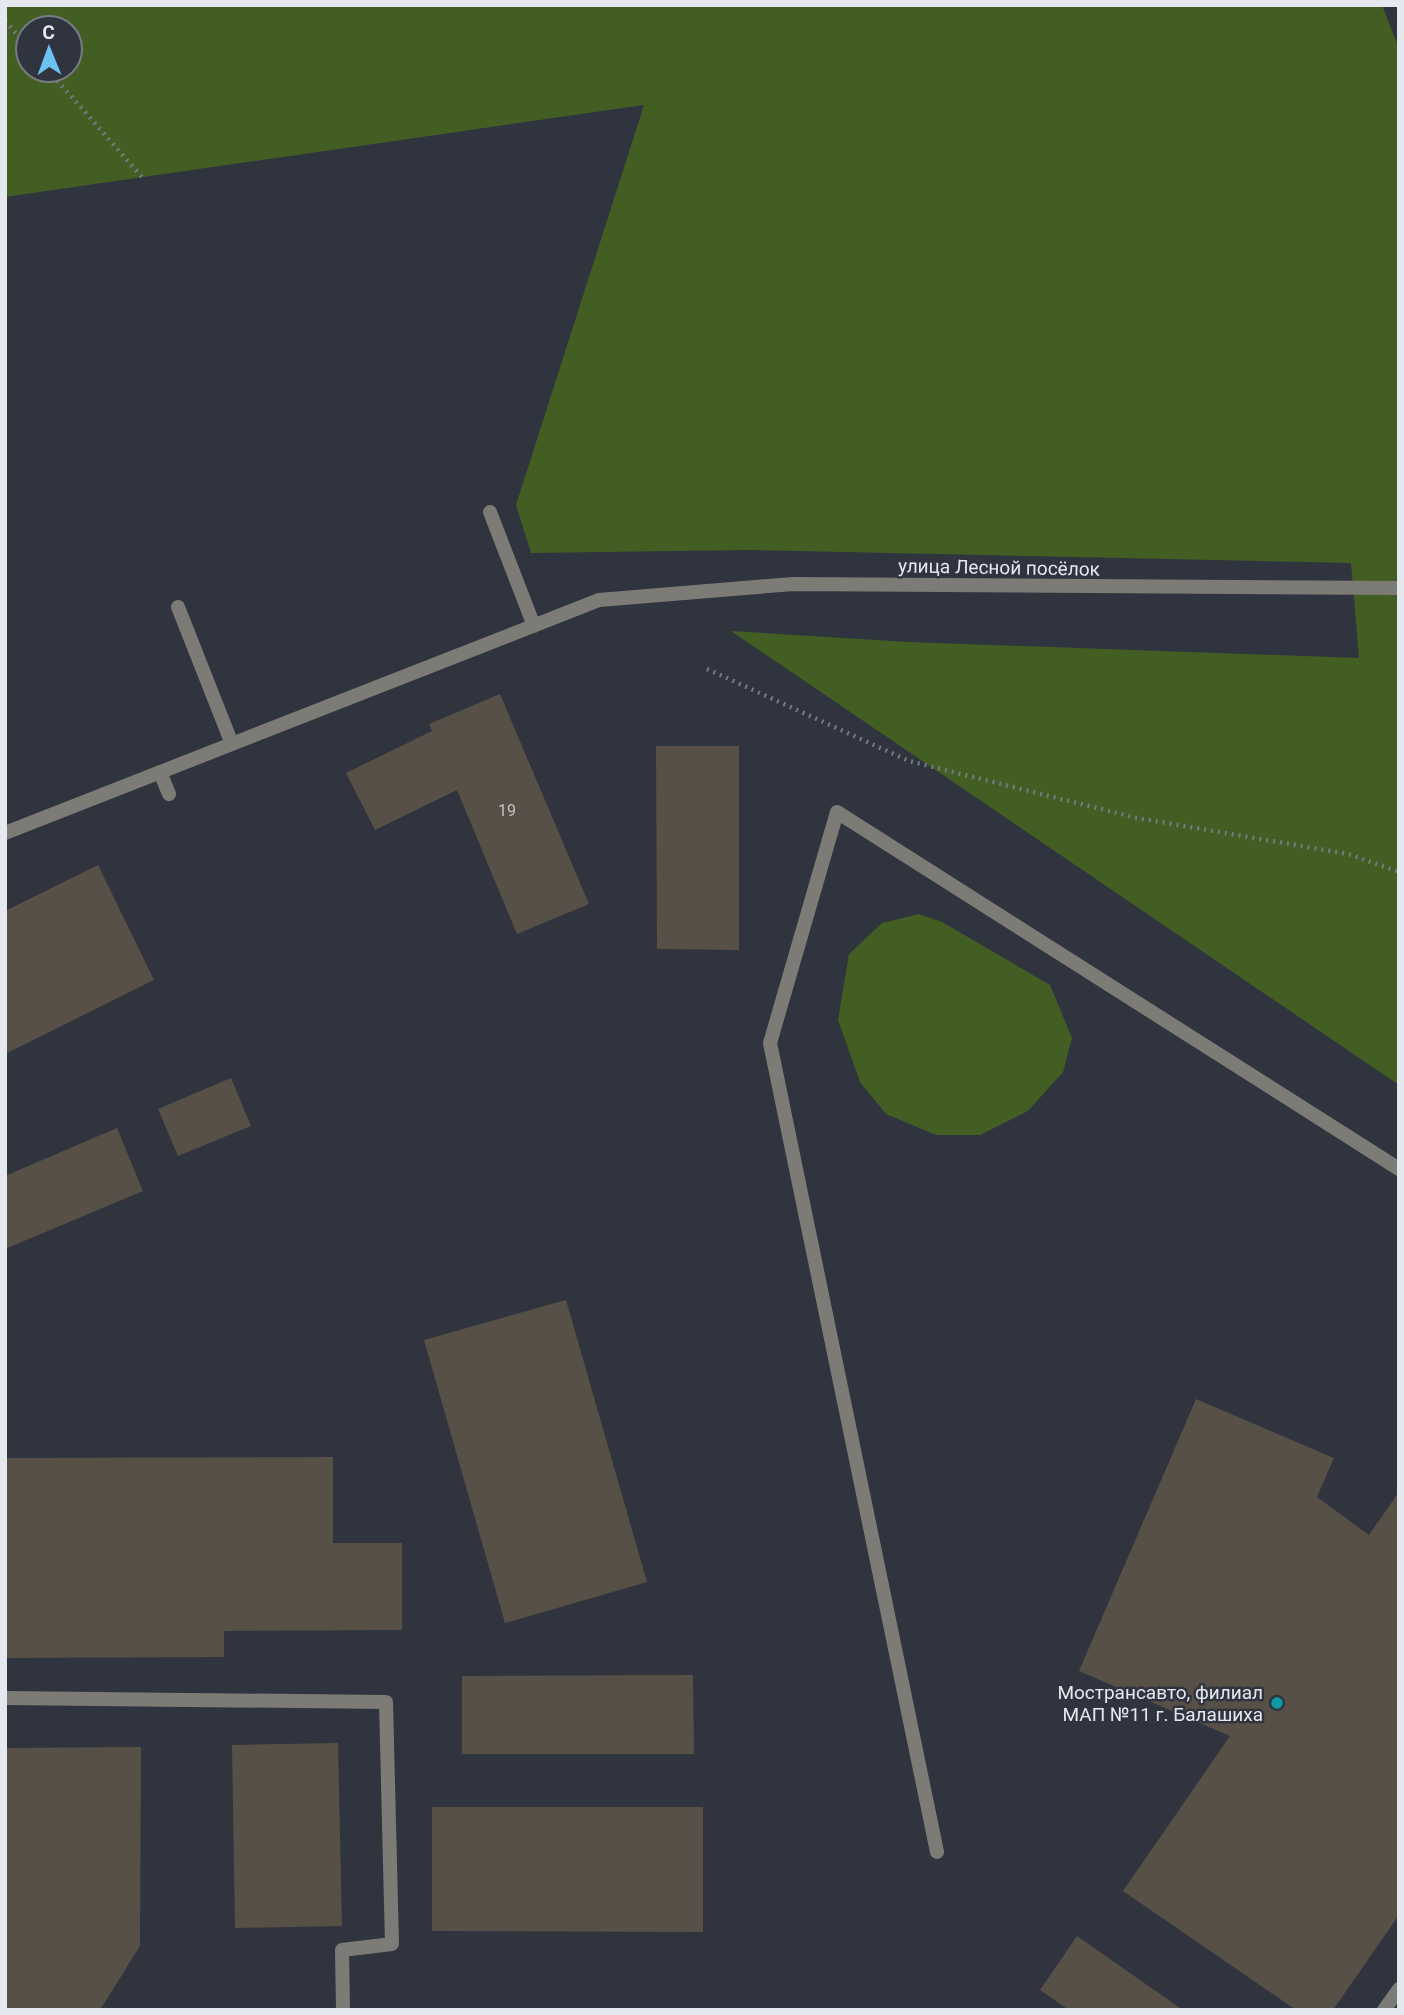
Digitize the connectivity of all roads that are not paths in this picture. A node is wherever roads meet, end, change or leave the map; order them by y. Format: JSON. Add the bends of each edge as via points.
{"nodes":[{"id":1,"x":491,"y":512,"type":"dead end"},
{"id":2,"x":1399,"y":589,"type":"edge"},
{"id":3,"x":178,"y":607,"type":"dead end"},
{"id":4,"x":534,"y":626,"type":"junction"},
{"id":5,"x":232,"y":744,"type":"junction"},
{"id":6,"x":160,"y":772,"type":"junction"},
{"id":7,"x":169,"y":794,"type":"dead end"},
{"id":8,"x":5,"y":833,"type":"edge"},
{"id":9,"x":1399,"y":1169,"type":"edge"},
{"id":10,"x":5,"y":1698,"type":"edge"},
{"id":11,"x":937,"y":1852,"type":"dead end"},
{"id":12,"x":1399,"y":1989,"type":"edge"},
{"id":13,"x":343,"y":2010,"type":"edge"},
{"id":14,"x":1384,"y":2010,"type":"edge"}],
"edges":[{"from":1,"to":4,"type":"street"},
{"from":2,"to":4,"type":"street","name":"улица Лесной посёлок","via":[[793,584],[599,600]]},
{"from":3,"to":5,"type":"street"},
{"from":4,"to":5,"type":"street","name":"улица Лесной посёлок"},
{"from":5,"to":6,"type":"street","name":"улица Лесной посёлок"},
{"from":6,"to":7,"type":"street"},
{"from":6,"to":8,"type":"street","name":"улица Лесной посёлок"},
{"from":9,"to":11,"type":"street","via":[[837,812],[770,1043]]},
{"from":10,"to":13,"type":"street","via":[[386,1702],[392,1944],[342,1950]]},
{"from":12,"to":14,"type":"street"}]}
